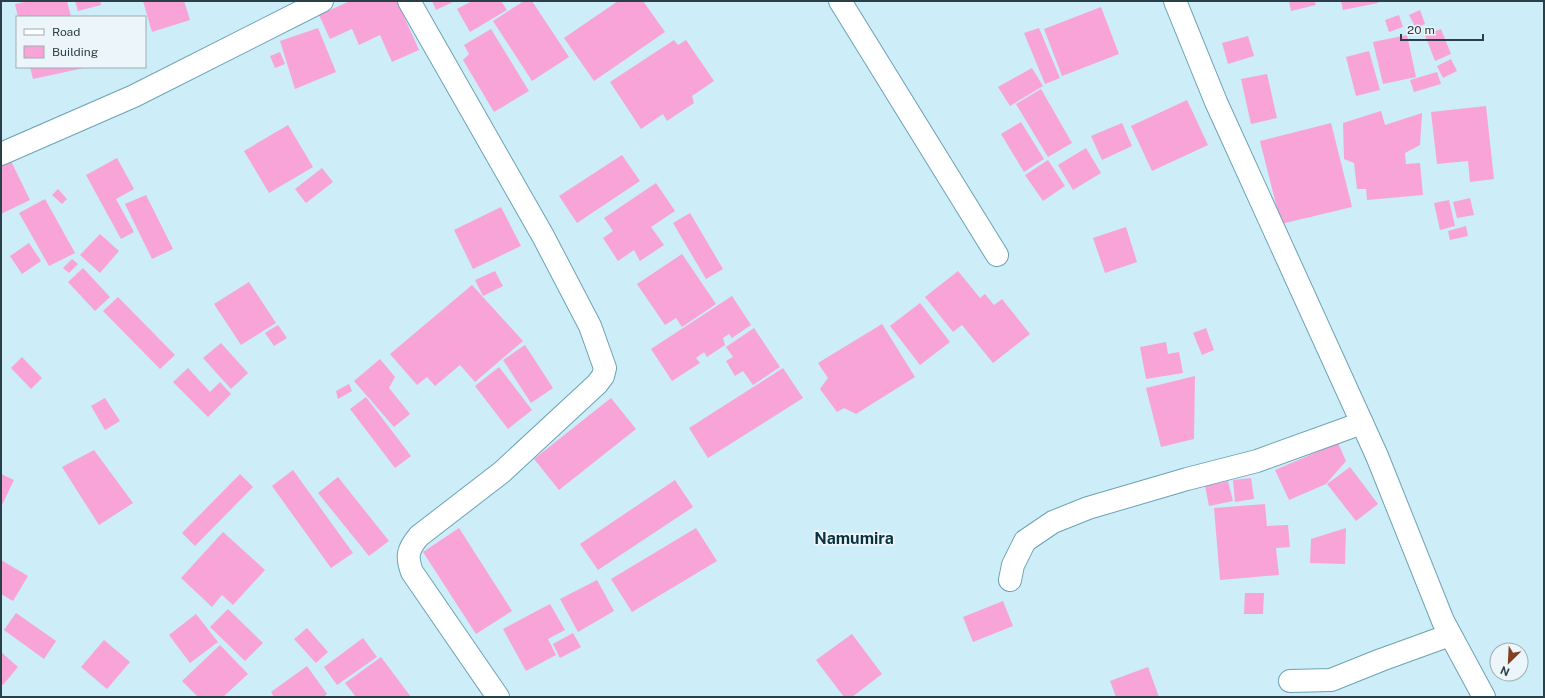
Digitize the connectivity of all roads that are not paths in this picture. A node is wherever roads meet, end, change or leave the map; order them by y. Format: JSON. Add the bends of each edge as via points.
{"nodes":[{"id":1,"x":322,"y":1,"type":"edge"},
{"id":2,"x":409,"y":1,"type":"edge"},
{"id":3,"x":840,"y":1,"type":"edge"},
{"id":4,"x":1175,"y":1,"type":"edge"},
{"id":5,"x":1,"y":154,"type":"edge"},
{"id":6,"x":997,"y":255,"type":"dead end"},
{"id":7,"x":1362,"y":423,"type":"junction"},
{"id":8,"x":1010,"y":580,"type":"dead end"},
{"id":9,"x":1450,"y":635,"type":"junction"},
{"id":10,"x":1290,"y":681,"type":"dead end"},
{"id":11,"x":498,"y":697,"type":"edge"},
{"id":12,"x":1484,"y":697,"type":"edge"}],
"edges":[{"from":1,"to":5,"type":"street","via":[[134,96]]},
{"from":2,"to":11,"type":"street","via":[[543,236],[590,326],[605,368],[597,384],[502,472],[419,536],[409,553],[408,562],[412,572]]},
{"from":3,"to":6,"type":"street"},
{"from":4,"to":7,"type":"street","via":[[1219,109]]},
{"from":7,"to":8,"type":"street","via":[[1257,461],[1088,508],[1053,522],[1025,542],[1013,565]]},
{"from":7,"to":9,"type":"street"},
{"from":9,"to":10,"type":"street","via":[[1332,680]]},
{"from":9,"to":12,"type":"street"}]}
